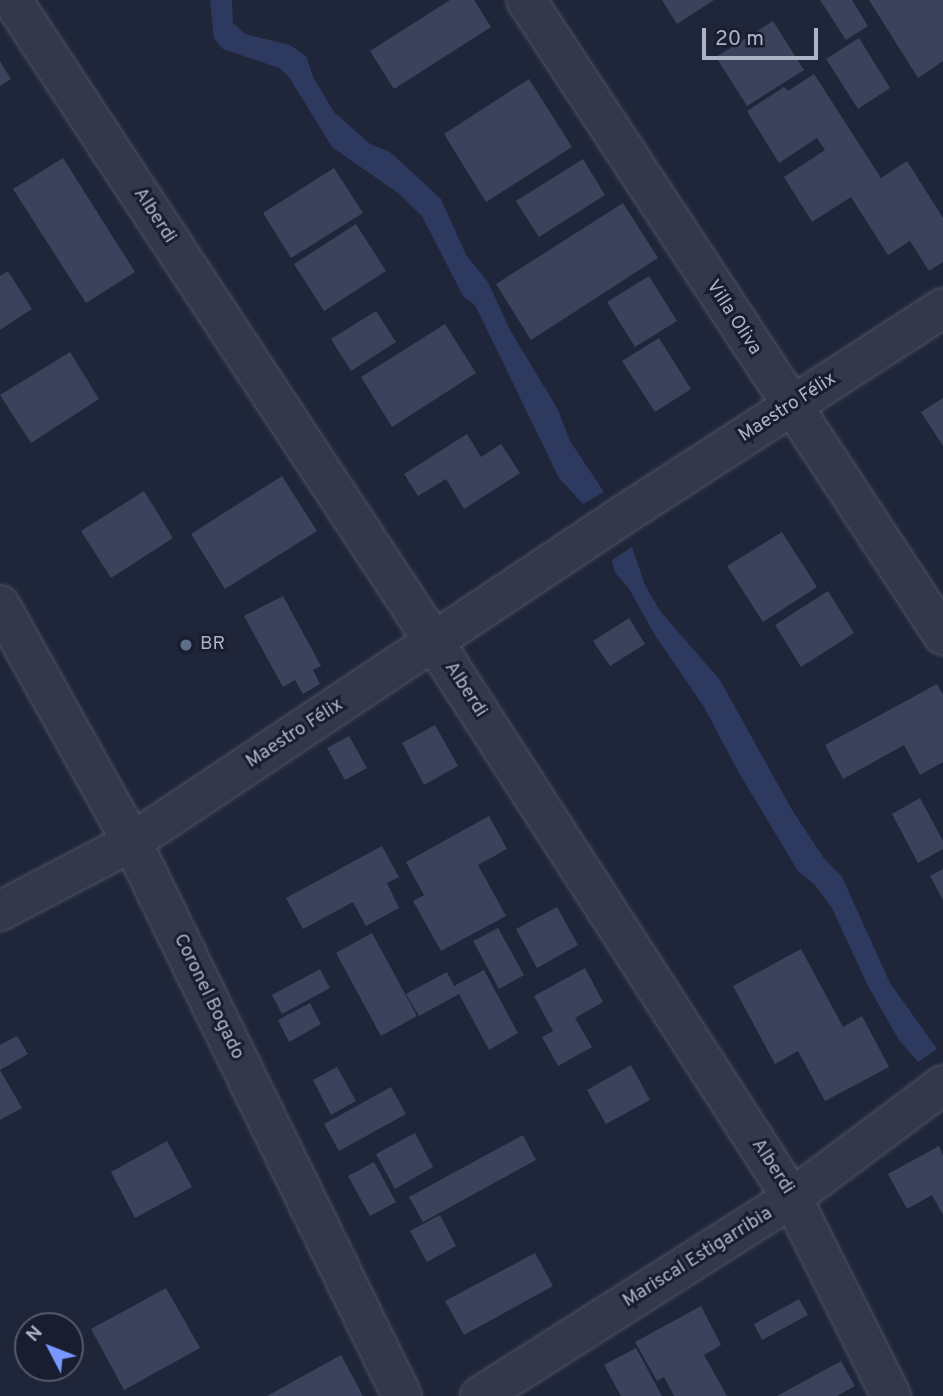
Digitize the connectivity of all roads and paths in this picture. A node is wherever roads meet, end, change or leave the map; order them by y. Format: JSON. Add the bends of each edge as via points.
{"nodes":[{"id":1,"x":12,"y":0,"type":"edge"},
{"id":2,"x":526,"y":0,"type":"edge"},
{"id":3,"x":943,"y":308,"type":"edge"},
{"id":4,"x":790,"y":406,"type":"junction"},
{"id":5,"x":0,"y":605,"type":"edge"},
{"id":6,"x":943,"y":635,"type":"edge"},
{"id":7,"x":434,"y":642,"type":"junction"},
{"id":8,"x":132,"y":842,"type":"junction"},
{"id":9,"x":0,"y":911,"type":"edge"},
{"id":10,"x":938,"y":1089,"type":"edge"},
{"id":11,"x":792,"y":1198,"type":"junction"},
{"id":12,"x":402,"y":1396,"type":"edge"},
{"id":13,"x":480,"y":1396,"type":"edge"},
{"id":14,"x":891,"y":1396,"type":"edge"}],
"edges":[{"from":1,"to":7,"type":"street","name":"Alberdi"},
{"from":2,"to":4,"type":"street","name":"Villa Oliva"},
{"from":3,"to":4,"type":"street","name":"Maestro Félix"},
{"from":4,"to":6,"type":"street","name":"Villa Oliva"},
{"from":4,"to":7,"type":"street","name":"Maestro Félix"},
{"from":5,"to":8,"type":"street","name":"Coronel Bogado"},
{"from":7,"to":8,"type":"street","name":"Maestro Félix"},
{"from":7,"to":11,"type":"street","name":"Alberdi"},
{"from":8,"to":9,"type":"street","name":"Maestro Félix"},
{"from":8,"to":12,"type":"street","name":"Coronel Bogado"},
{"from":10,"to":11,"type":"street","name":"Mariscal Estigarribia"},
{"from":11,"to":13,"type":"street","name":"Mariscal Estigarribia"},
{"from":11,"to":14,"type":"street","name":"Alberdi"}]}
